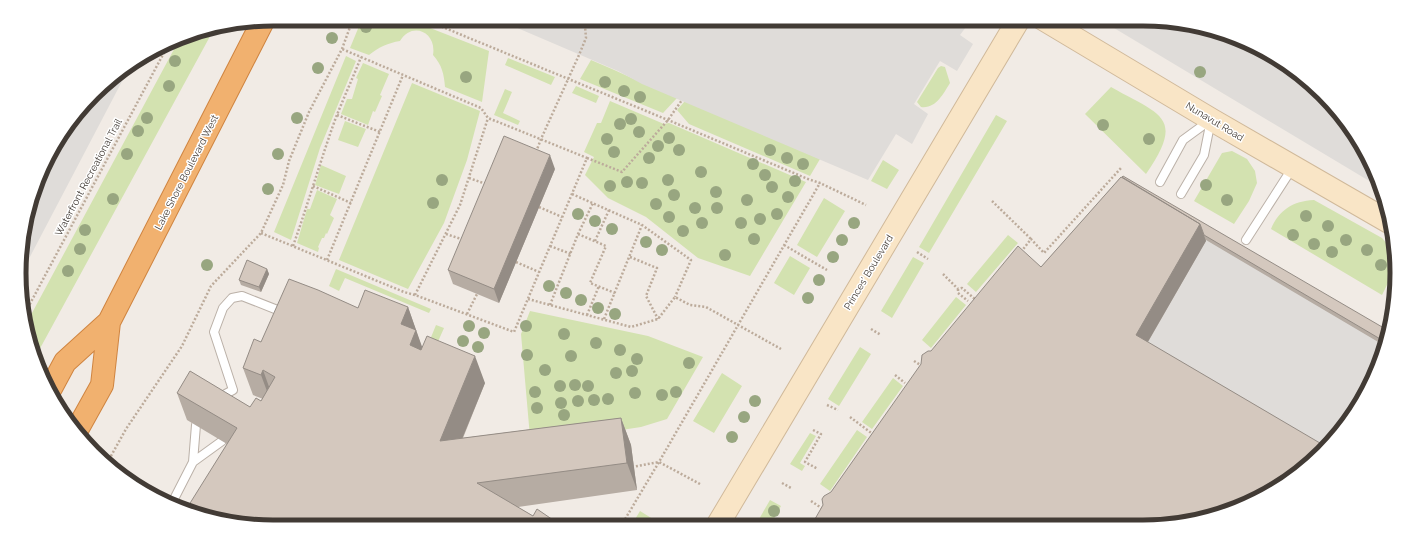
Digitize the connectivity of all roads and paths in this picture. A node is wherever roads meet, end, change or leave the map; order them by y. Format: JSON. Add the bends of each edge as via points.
{"nodes":[{"id":1,"x":350,"y":26,"type":"edge"},
{"id":2,"x":440,"y":26,"type":"edge"},
{"id":3,"x":585,"y":26,"type":"dead end"},
{"id":4,"x":1015,"y":26,"type":"edge"},
{"id":5,"x":1055,"y":26,"type":"edge"},
{"id":6,"x":260,"y":27,"type":"edge"},
{"id":7,"x":342,"y":49,"type":"junction"},
{"id":8,"x":164,"y":51,"type":"edge"},
{"id":9,"x":362,"y":57,"type":"junction"},
{"id":10,"x":403,"y":75,"type":"junction"},
{"id":11,"x":569,"y":79,"type":"junction"},
{"id":12,"x":682,"y":100,"type":"dead end"},
{"id":13,"x":337,"y":115,"type":"junction"},
{"id":14,"x":488,"y":118,"type":"junction"},
{"id":15,"x":668,"y":120,"type":"junction"},
{"id":16,"x":1212,"y":120,"type":"junction"},
{"id":17,"x":380,"y":132,"type":"junction"},
{"id":18,"x":541,"y":139,"type":"junction"},
{"id":19,"x":535,"y":155,"type":"edge"},
{"id":20,"x":587,"y":158,"type":"junction"},
{"id":21,"x":1293,"y":167,"type":"junction"},
{"id":22,"x":1121,"y":168,"type":"dead end"},
{"id":23,"x":469,"y":178,"type":"junction"},
{"id":24,"x":1160,"y":182,"type":"dead end"},
{"id":25,"x":820,"y":183,"type":"junction"},
{"id":26,"x":488,"y":185,"type":"edge"},
{"id":27,"x":313,"y":186,"type":"junction"},
{"id":28,"x":572,"y":194,"type":"junction"},
{"id":29,"x":1181,"y":194,"type":"dead end"},
{"id":30,"x":992,"y":201,"type":"dead end"},
{"id":31,"x":351,"y":203,"type":"junction"},
{"id":32,"x":593,"y":203,"type":"junction"},
{"id":33,"x":866,"y":205,"type":"dead end"},
{"id":34,"x":539,"y":207,"type":"dead end"},
{"id":35,"x":610,"y":210,"type":"junction"},
{"id":36,"x":562,"y":217,"type":"junction"},
{"id":37,"x":1384,"y":219,"type":"edge"},
{"id":38,"x":642,"y":225,"type":"junction"},
{"id":39,"x":261,"y":233,"type":"junction"},
{"id":40,"x":446,"y":234,"type":"junction"},
{"id":41,"x":578,"y":234,"type":"junction"},
{"id":42,"x":1031,"y":239,"type":"junction"},
{"id":43,"x":1246,"y":240,"type":"dead end"},
{"id":44,"x":595,"y":241,"type":"junction"},
{"id":45,"x":470,"y":243,"type":"edge"},
{"id":46,"x":784,"y":244,"type":"junction"},
{"id":47,"x":293,"y":246,"type":"junction"},
{"id":48,"x":550,"y":246,"type":"junction"},
{"id":49,"x":917,"y":252,"type":"dead end"},
{"id":50,"x":570,"y":254,"type":"junction"},
{"id":51,"x":1017,"y":256,"type":"edge"},
{"id":52,"x":630,"y":257,"type":"junction"},
{"id":53,"x":928,"y":259,"type":"dead end"},
{"id":54,"x":327,"y":260,"type":"junction"},
{"id":55,"x":516,"y":262,"type":"dead end"},
{"id":56,"x":827,"y":270,"type":"dead end"},
{"id":57,"x":539,"y":272,"type":"junction"},
{"id":58,"x":943,"y":274,"type":"dead end"},
{"id":59,"x":599,"y":286,"type":"junction"},
{"id":60,"x":958,"y":289,"type":"junction"},
{"id":61,"x":615,"y":293,"type":"junction"},
{"id":62,"x":477,"y":294,"type":"edge"},
{"id":63,"x":415,"y":295,"type":"junction"},
{"id":64,"x":675,"y":297,"type":"junction"},
{"id":65,"x":528,"y":299,"type":"junction"},
{"id":66,"x":968,"y":301,"type":"dead end"},
{"id":67,"x":979,"y":302,"type":"edge"},
{"id":68,"x":550,"y":305,"type":"junction"},
{"id":69,"x":28,"y":307,"type":"edge"},
{"id":70,"x":467,"y":314,"type":"junction"},
{"id":71,"x":587,"y":315,"type":"junction"},
{"id":72,"x":294,"y":317,"type":"edge"},
{"id":73,"x":604,"y":319,"type":"junction"},
{"id":74,"x":658,"y":319,"type":"junction"},
{"id":75,"x":109,"y":322,"type":"junction"},
{"id":76,"x":737,"y":325,"type":"junction"},
{"id":77,"x":871,"y":329,"type":"dead end"},
{"id":78,"x":881,"y":335,"type":"dead end"},
{"id":79,"x":781,"y":349,"type":"dead end"},
{"id":80,"x":914,"y":361,"type":"dead end"},
{"id":81,"x":924,"y":369,"type":"edge"},
{"id":82,"x":895,"y":375,"type":"dead end"},
{"id":83,"x":905,"y":383,"type":"dead end"},
{"id":84,"x":53,"y":385,"type":"edge"},
{"id":85,"x":209,"y":404,"type":"edge"},
{"id":86,"x":827,"y":405,"type":"dead end"},
{"id":87,"x":838,"y":410,"type":"dead end"},
{"id":88,"x":850,"y":417,"type":"dead end"},
{"id":89,"x":196,"y":425,"type":"edge"},
{"id":90,"x":79,"y":426,"type":"edge"},
{"id":91,"x":813,"y":430,"type":"dead end"},
{"id":92,"x":876,"y":437,"type":"edge"},
{"id":93,"x":222,"y":441,"type":"edge"},
{"id":94,"x":110,"y":459,"type":"edge"},
{"id":95,"x":193,"y":462,"type":"junction"},
{"id":96,"x":659,"y":462,"type":"junction"},
{"id":97,"x":626,"y":468,"type":"edge"},
{"id":98,"x":818,"y":469,"type":"dead end"},
{"id":99,"x":782,"y":483,"type":"dead end"},
{"id":100,"x":700,"y":484,"type":"dead end"},
{"id":101,"x":791,"y":488,"type":"dead end"},
{"id":102,"x":174,"y":499,"type":"edge"},
{"id":103,"x":811,"y":501,"type":"dead end"},
{"id":104,"x":828,"y":505,"type":"edge"},
{"id":105,"x":824,"y":510,"type":"junction"},
{"id":106,"x":822,"y":515,"type":"edge"},
{"id":107,"x":625,"y":520,"type":"edge"},
{"id":108,"x":721,"y":520,"type":"edge"}],
"edges":[{"from":1,"to":7,"type":"path"},
{"from":2,"to":11,"type":"path"},
{"from":3,"to":11,"type":"path","via":[[586,38]]},
{"from":4,"to":108,"type":"street","name":"Princes' Boulevard"},
{"from":5,"to":16,"type":"street","name":"Nunavut Road"},
{"from":6,"to":75,"type":"highway","name":"Lake Shore Boulevard West"},
{"from":7,"to":9,"type":"path"},
{"from":7,"to":39,"type":"path","via":[[310,112],[289,161],[283,185]]},
{"from":8,"to":69,"type":"path","name":"Waterfront Recreational Trail"},
{"from":9,"to":10,"type":"path"},
{"from":9,"to":13,"type":"path"},
{"from":10,"to":14,"type":"path","via":[[481,108]]},
{"from":10,"to":17,"type":"path"},
{"from":11,"to":15,"type":"path"},
{"from":11,"to":18,"type":"path"},
{"from":12,"to":15,"type":"path"},
{"from":13,"to":17,"type":"path"},
{"from":13,"to":27,"type":"path"},
{"from":14,"to":18,"type":"path"},
{"from":14,"to":23,"type":"path"},
{"from":15,"to":20,"type":"path","via":[[622,172]]},
{"from":15,"to":25,"type":"path"},
{"from":16,"to":21,"type":"street","name":"Nunavut Road"},
{"from":16,"to":24,"type":"lane","via":[[1183,140]]},
{"from":16,"to":29,"type":"lane","via":[[1204,156]]},
{"from":17,"to":31,"type":"path"},
{"from":18,"to":19,"type":"path"},
{"from":18,"to":20,"type":"path"},
{"from":20,"to":28,"type":"path"},
{"from":21,"to":37,"type":"street","name":"Nunavut Road"},
{"from":21,"to":43,"type":"lane"},
{"from":22,"to":42,"type":"path","via":[[1044,253]]},
{"from":23,"to":26,"type":"path"},
{"from":23,"to":40,"type":"path"},
{"from":25,"to":33,"type":"path"},
{"from":25,"to":46,"type":"path"},
{"from":27,"to":31,"type":"path"},
{"from":27,"to":47,"type":"path"},
{"from":28,"to":32,"type":"path"},
{"from":28,"to":36,"type":"path"},
{"from":30,"to":42,"type":"path"},
{"from":31,"to":54,"type":"path"},
{"from":32,"to":35,"type":"path"},
{"from":32,"to":41,"type":"path"},
{"from":34,"to":36,"type":"path"},
{"from":35,"to":38,"type":"path"},
{"from":35,"to":44,"type":"path"},
{"from":36,"to":48,"type":"path"},
{"from":38,"to":52,"type":"path"},
{"from":38,"to":64,"type":"path","via":[[691,260]]},
{"from":39,"to":47,"type":"path"},
{"from":39,"to":94,"type":"path","via":[[212,286],[182,346]]},
{"from":40,"to":45,"type":"path"},
{"from":40,"to":63,"type":"path"},
{"from":41,"to":44,"type":"path"},
{"from":41,"to":50,"type":"path"},
{"from":42,"to":51,"type":"path"},
{"from":44,"to":59,"type":"path","via":[[606,246],[590,283]]},
{"from":46,"to":56,"type":"path"},
{"from":46,"to":76,"type":"path"},
{"from":47,"to":54,"type":"path"},
{"from":48,"to":50,"type":"path"},
{"from":48,"to":57,"type":"path"},
{"from":49,"to":53,"type":"path"},
{"from":50,"to":68,"type":"path"},
{"from":52,"to":61,"type":"path"},
{"from":52,"to":74,"type":"path","via":[[657,268],[646,296]]},
{"from":54,"to":63,"type":"path"},
{"from":55,"to":57,"type":"path"},
{"from":57,"to":65,"type":"path"},
{"from":58,"to":60,"type":"path"},
{"from":59,"to":61,"type":"path"},
{"from":59,"to":71,"type":"path"},
{"from":60,"to":66,"type":"path"},
{"from":60,"to":67,"type":"path","via":[[962,288]]},
{"from":61,"to":73,"type":"path"},
{"from":62,"to":70,"type":"path"},
{"from":63,"to":70,"type":"path"},
{"from":64,"to":74,"type":"path"},
{"from":64,"to":76,"type":"path","via":[[690,305],[706,306]]},
{"from":65,"to":68,"type":"path"},
{"from":65,"to":70,"type":"path","via":[[514,332]]},
{"from":68,"to":71,"type":"path"},
{"from":71,"to":73,"type":"path"},
{"from":72,"to":85,"type":"lane","via":[[242,296],[232,298],[223,308],[214,332],[233,394]]},
{"from":73,"to":74,"type":"path","via":[[631,327]]},
{"from":75,"to":84,"type":"highway","name":"Lake Shore Boulevard West","via":[[65,362]]},
{"from":75,"to":90,"type":"highway","name":"Lake Shore Boulevard West","via":[[102,385]]},
{"from":76,"to":79,"type":"path"},
{"from":76,"to":96,"type":"path"},
{"from":77,"to":78,"type":"path"},
{"from":80,"to":81,"type":"path"},
{"from":82,"to":83,"type":"path"},
{"from":86,"to":87,"type":"path"},
{"from":88,"to":92,"type":"path"},
{"from":89,"to":95,"type":"lane"},
{"from":91,"to":98,"type":"path","via":[[821,434],[805,462]]},
{"from":93,"to":95,"type":"lane"},
{"from":95,"to":102,"type":"lane"},
{"from":96,"to":97,"type":"path"},
{"from":96,"to":100,"type":"path"},
{"from":96,"to":107,"type":"path"},
{"from":99,"to":101,"type":"path"},
{"from":103,"to":105,"type":"path"},
{"from":104,"to":105,"type":"path"},
{"from":105,"to":106,"type":"path"}]}
